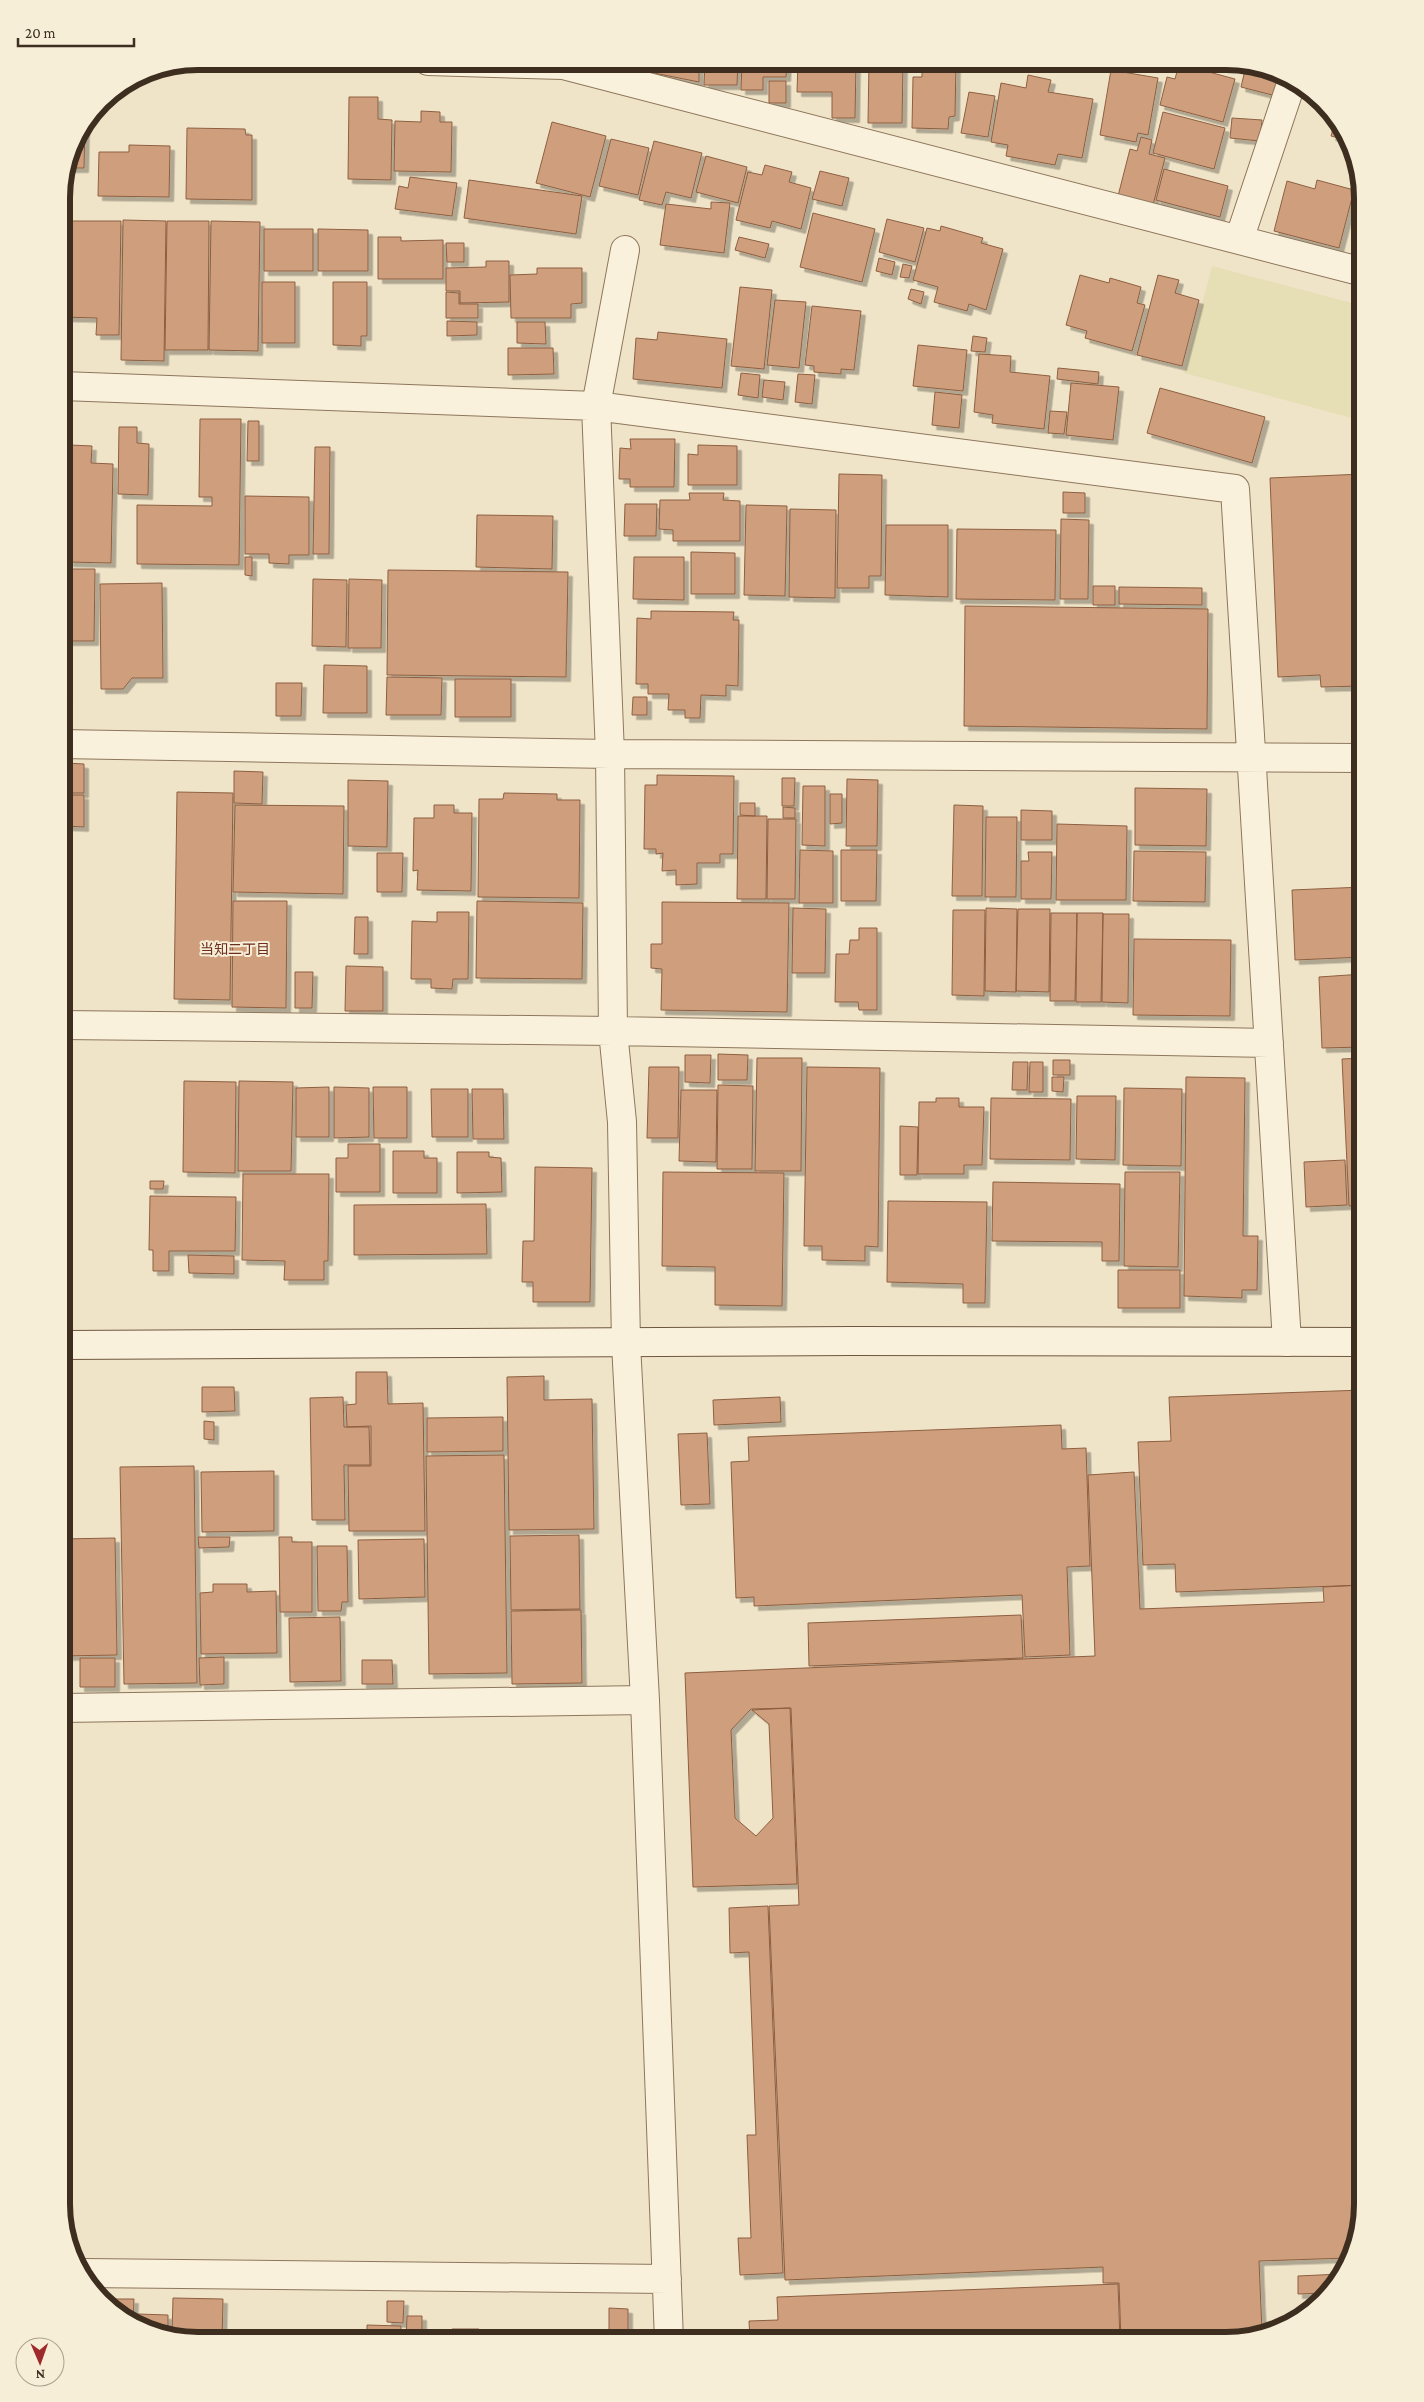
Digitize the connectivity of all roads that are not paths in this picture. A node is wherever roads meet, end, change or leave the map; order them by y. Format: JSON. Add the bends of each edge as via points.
{"nodes":[{"id":1,"x":591,"y":70,"type":"edge"},
{"id":2,"x":1290,"y":88,"type":"edge"},
{"id":3,"x":1239,"y":240,"type":"junction"},
{"id":4,"x":625,"y":250,"type":"dead end"},
{"id":5,"x":1354,"y":270,"type":"edge"},
{"id":6,"x":70,"y":386,"type":"edge"},
{"id":7,"x":596,"y":406,"type":"junction"},
{"id":8,"x":70,"y":744,"type":"edge"},
{"id":9,"x":610,"y":754,"type":"junction"},
{"id":10,"x":1251,"y":756,"type":"junction"},
{"id":11,"x":1354,"y":758,"type":"edge"},
{"id":12,"x":70,"y":1025,"type":"edge"},
{"id":13,"x":613,"y":1031,"type":"junction"},
{"id":14,"x":1269,"y":1043,"type":"junction"},
{"id":15,"x":1287,"y":1342,"type":"junction"},
{"id":16,"x":1354,"y":1342,"type":"edge"},
{"id":17,"x":626,"y":1344,"type":"junction"},
{"id":18,"x":70,"y":1345,"type":"edge"},
{"id":19,"x":645,"y":1700,"type":"junction"},
{"id":20,"x":70,"y":1708,"type":"edge"},
{"id":21,"x":91,"y":2273,"type":"edge"},
{"id":22,"x":667,"y":2279,"type":"junction"},
{"id":23,"x":670,"y":2332,"type":"edge"}],
"edges":[{"from":1,"to":3,"type":"street"},
{"from":2,"to":3,"type":"street"},
{"from":3,"to":5,"type":"street"},
{"from":4,"to":7,"type":"street"},
{"from":6,"to":7,"type":"street"},
{"from":7,"to":9,"type":"street"},
{"from":7,"to":10,"type":"street","via":[[1235,489]]},
{"from":8,"to":9,"type":"street"},
{"from":9,"to":10,"type":"street"},
{"from":9,"to":13,"type":"street"},
{"from":10,"to":11,"type":"street"},
{"from":10,"to":14,"type":"street"},
{"from":12,"to":13,"type":"street"},
{"from":13,"to":14,"type":"street"},
{"from":13,"to":17,"type":"street","via":[[622,1122]]},
{"from":14,"to":15,"type":"street"},
{"from":15,"to":16,"type":"street"},
{"from":15,"to":17,"type":"street"},
{"from":17,"to":18,"type":"street"},
{"from":17,"to":19,"type":"street"},
{"from":19,"to":20,"type":"street"},
{"from":19,"to":22,"type":"street"},
{"from":21,"to":22,"type":"street"},
{"from":22,"to":23,"type":"street"}]}
